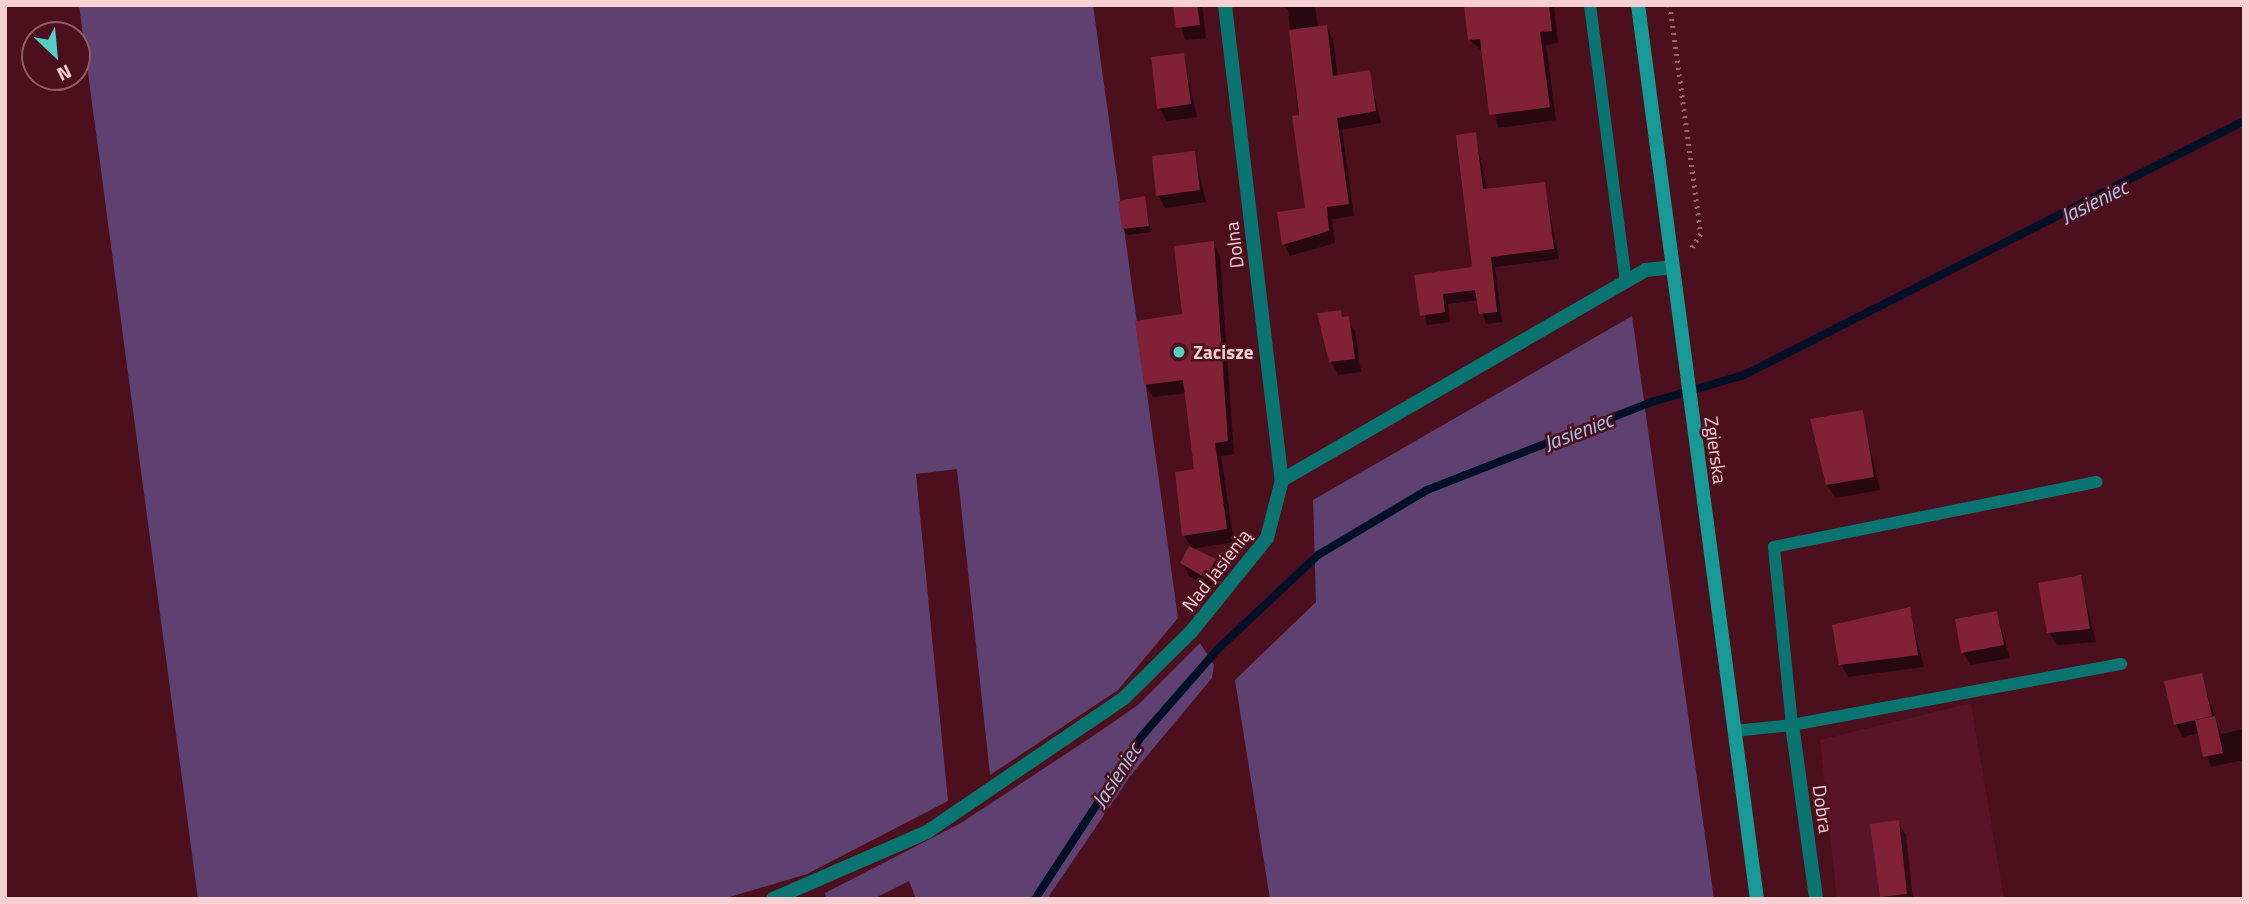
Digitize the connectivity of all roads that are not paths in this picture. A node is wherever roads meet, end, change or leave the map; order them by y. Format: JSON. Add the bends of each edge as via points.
{"nodes":[{"id":1,"x":1225,"y":5,"type":"edge"},
{"id":2,"x":1590,"y":5,"type":"edge"},
{"id":3,"x":1638,"y":5,"type":"edge"},
{"id":4,"x":1672,"y":267,"type":"junction"},
{"id":5,"x":1626,"y":281,"type":"junction"},
{"id":6,"x":1282,"y":480,"type":"junction"},
{"id":7,"x":2097,"y":482,"type":"dead end"},
{"id":8,"x":2120,"y":664,"type":"dead end"},
{"id":9,"x":1792,"y":725,"type":"junction"},
{"id":10,"x":1734,"y":732,"type":"junction"},
{"id":11,"x":773,"y":899,"type":"edge"},
{"id":12,"x":1757,"y":899,"type":"edge"},
{"id":13,"x":1816,"y":899,"type":"edge"}],
"edges":[{"from":1,"to":6,"type":"street","name":"Dolna"},
{"from":2,"to":5,"type":"lane"},
{"from":3,"to":4,"type":"main road","name":"Zgierska"},
{"from":4,"to":5,"type":"street","via":[[1644,270]]},
{"from":4,"to":10,"type":"main road","name":"Zgierska"},
{"from":5,"to":6,"type":"street"},
{"from":6,"to":11,"type":"street","name":"Nad Jasienią","via":[[1267,538],[1191,632],[1124,698],[927,832]]},
{"from":7,"to":9,"type":"lane","via":[[1774,547]]},
{"from":8,"to":9,"type":"lane"},
{"from":9,"to":10,"type":"lane"},
{"from":9,"to":13,"type":"street","name":"Dobra"},
{"from":10,"to":12,"type":"main road","name":"Zgierska"}]}
